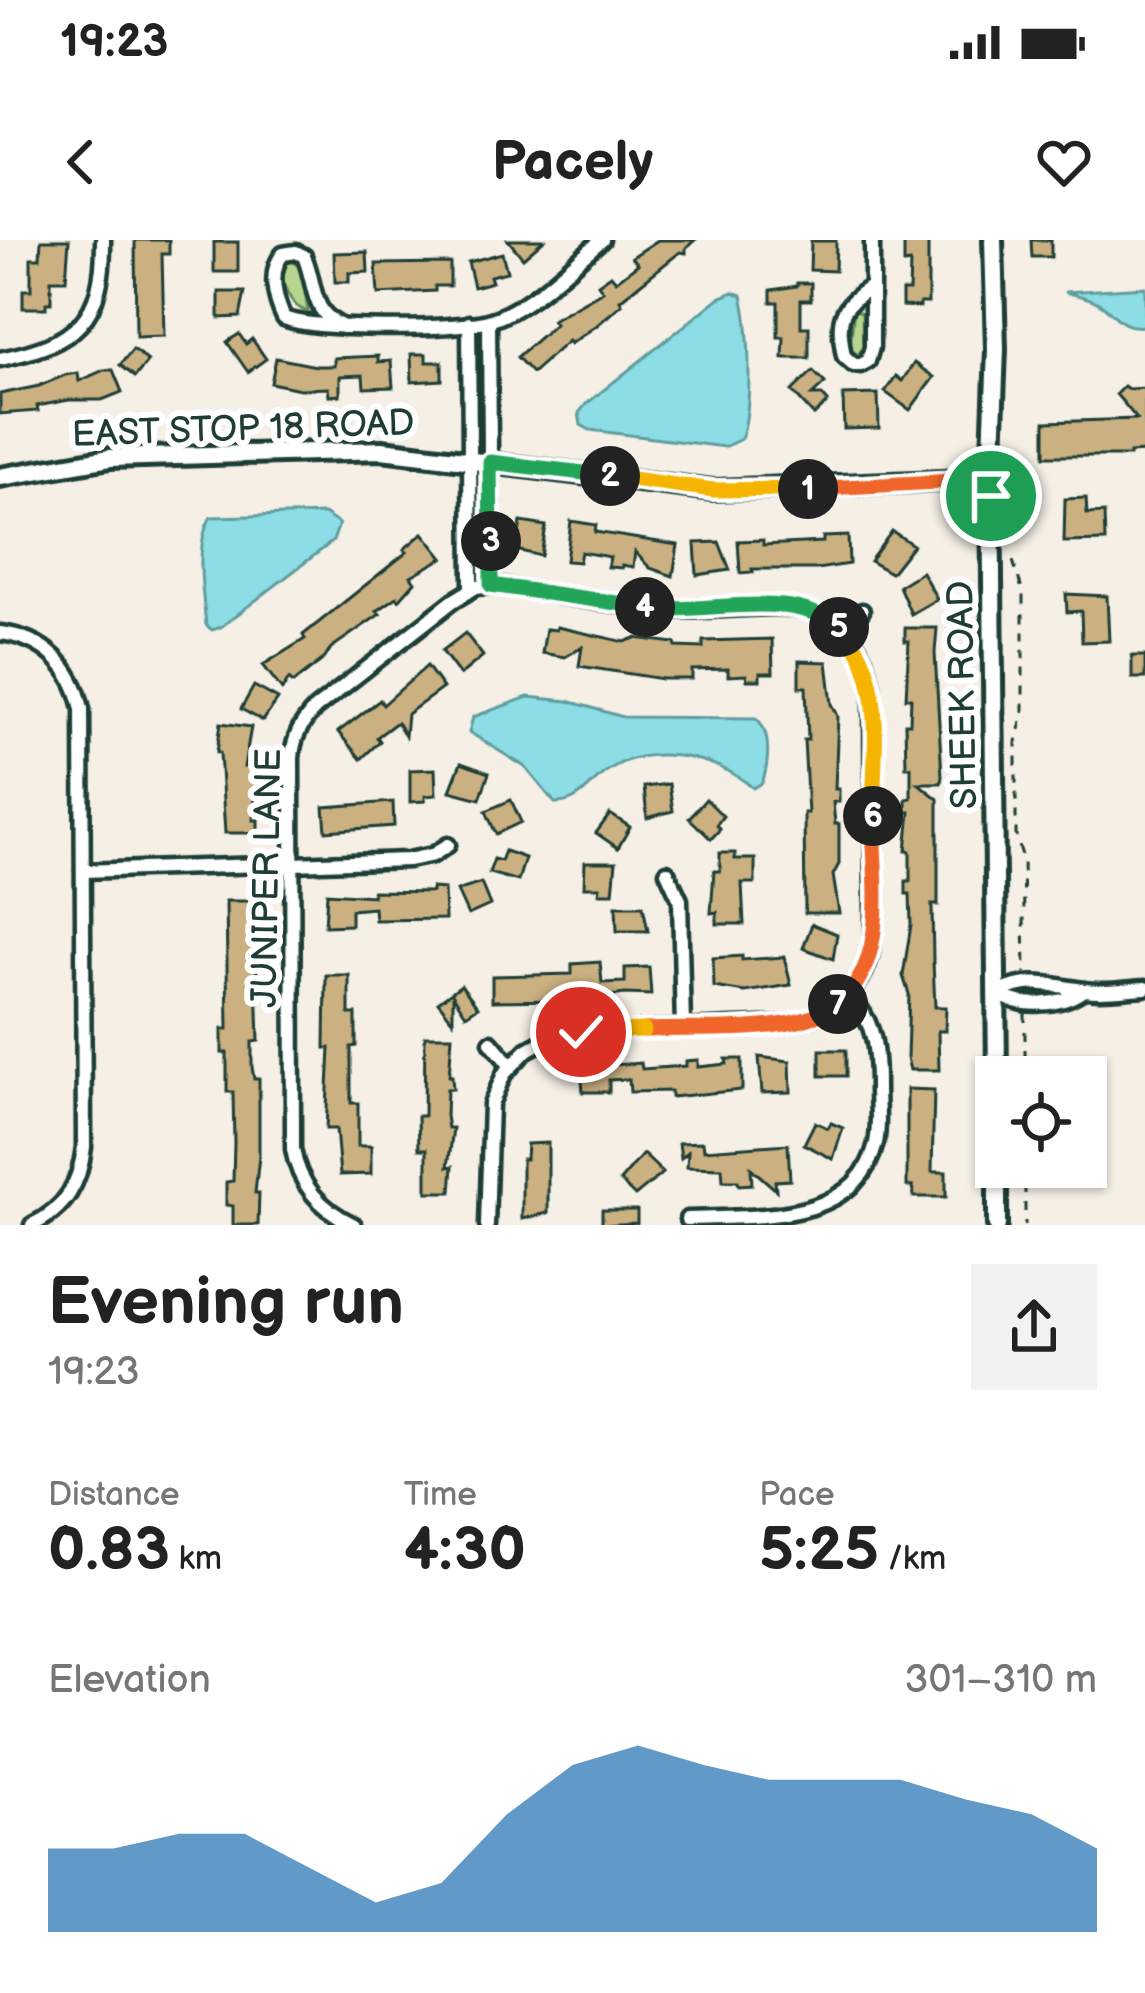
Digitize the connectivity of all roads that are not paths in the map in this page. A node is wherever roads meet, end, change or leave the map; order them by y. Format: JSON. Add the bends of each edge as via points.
{"nodes":[{"id":1,"x":103,"y":240,"type":"edge"},
{"id":2,"x":602,"y":240,"type":"edge"},
{"id":3,"x":872,"y":240,"type":"edge"},
{"id":4,"x":993,"y":240,"type":"edge"},
{"id":5,"x":872,"y":286,"type":"junction"},
{"id":6,"x":489,"y":321,"type":"junction"},
{"id":7,"x":469,"y":323,"type":"junction"},
{"id":8,"x":343,"y":327,"type":"junction"},
{"id":9,"x":0,"y":359,"type":"edge"},
{"id":10,"x":470,"y":459,"type":"junction"},
{"id":11,"x":490,"y":462,"type":"junction"},
{"id":12,"x":0,"y":477,"type":"edge"},
{"id":13,"x":991,"y":479,"type":"junction"},
{"id":14,"x":491,"y":585,"type":"junction"},
{"id":15,"x":471,"y":589,"type":"junction"},
{"id":16,"x":862,"y":611,"type":"dead end"},
{"id":17,"x":845,"y":632,"type":"junction"},
{"id":18,"x":0,"y":633,"type":"edge"},
{"id":19,"x":448,"y":844,"type":"dead end"},
{"id":20,"x":292,"y":866,"type":"junction"},
{"id":21,"x":83,"y":872,"type":"junction"},
{"id":22,"x":668,"y":872,"type":"dead end"},
{"id":23,"x":1145,"y":988,"type":"edge"},
{"id":24,"x":850,"y":994,"type":"junction"},
{"id":25,"x":997,"y":994,"type":"junction"},
{"id":26,"x":683,"y":1028,"type":"junction"},
{"id":27,"x":491,"y":1042,"type":"dead end"},
{"id":28,"x":998,"y":1056,"type":"edge"},
{"id":29,"x":510,"y":1065,"type":"junction"},
{"id":30,"x":998,"y":1188,"type":"edge"},
{"id":31,"x":687,"y":1219,"type":"dead end"},
{"id":32,"x":32,"y":1225,"type":"edge"},
{"id":33,"x":354,"y":1225,"type":"edge"},
{"id":34,"x":488,"y":1225,"type":"edge"},
{"id":35,"x":998,"y":1225,"type":"edge"}],
"edges":[{"from":1,"to":9,"type":"street","via":[[102,279],[84,322],[42,350]]},
{"from":2,"to":6,"type":"street"},
{"from":3,"to":5,"type":"street"},
{"from":4,"to":13,"type":"street","name":"SHEEK ROAD"},
{"from":5,"to":5,"type":"street","via":[[871,355],[854,365],[844,356],[842,314]]},
{"from":6,"to":7,"type":"street"},
{"from":6,"to":11,"type":"street"},
{"from":7,"to":8,"type":"street"},
{"from":7,"to":10,"type":"street"},
{"from":8,"to":8,"type":"street","via":[[315,304],[304,256],[283,254],[274,280],[284,319]]},
{"from":10,"to":11,"type":"street","name":"EAST STOP 18 ROAD"},
{"from":10,"to":12,"type":"street","name":"EAST STOP 18 ROAD","via":[[382,450],[110,458]]},
{"from":10,"to":15,"type":"street"},
{"from":11,"to":13,"type":"street","name":"EAST STOP 18 ROAD","via":[[713,490]]},
{"from":11,"to":14,"type":"street"},
{"from":13,"to":25,"type":"street","name":"SHEEK ROAD"},
{"from":14,"to":15,"type":"street"},
{"from":14,"to":17,"type":"street","via":[[673,610],[787,606],[814,611]]},
{"from":15,"to":20,"type":"street","name":"JUNIPER LANE","via":[[303,723],[292,750]]},
{"from":16,"to":17,"type":"street"},
{"from":17,"to":24,"type":"street","via":[[865,662],[872,697],[872,950]]},
{"from":18,"to":21,"type":"street","via":[[52,653],[79,695]]},
{"from":19,"to":20,"type":"street","via":[[423,858]]},
{"from":20,"to":21,"type":"street"},
{"from":20,"to":33,"type":"street","name":"JUNIPER LANE","via":[[295,1160],[312,1196]]},
{"from":21,"to":32,"type":"street","via":[[85,1147],[81,1172],[56,1211]]},
{"from":22,"to":26,"type":"street","via":[[680,900]]},
{"from":23,"to":25,"type":"street","via":[[1029,1003]]},
{"from":24,"to":26,"type":"street","via":[[798,1022]]},
{"from":24,"to":31,"type":"street","via":[[877,1048],[877,1134],[864,1172],[809,1212]]},
{"from":25,"to":28,"type":"street","name":"SHEEK ROAD"},
{"from":26,"to":29,"type":"street","via":[[558,1036]]},
{"from":27,"to":29,"type":"street"},
{"from":29,"to":34,"type":"street","via":[[489,1116]]},
{"from":30,"to":35,"type":"street"}]}
